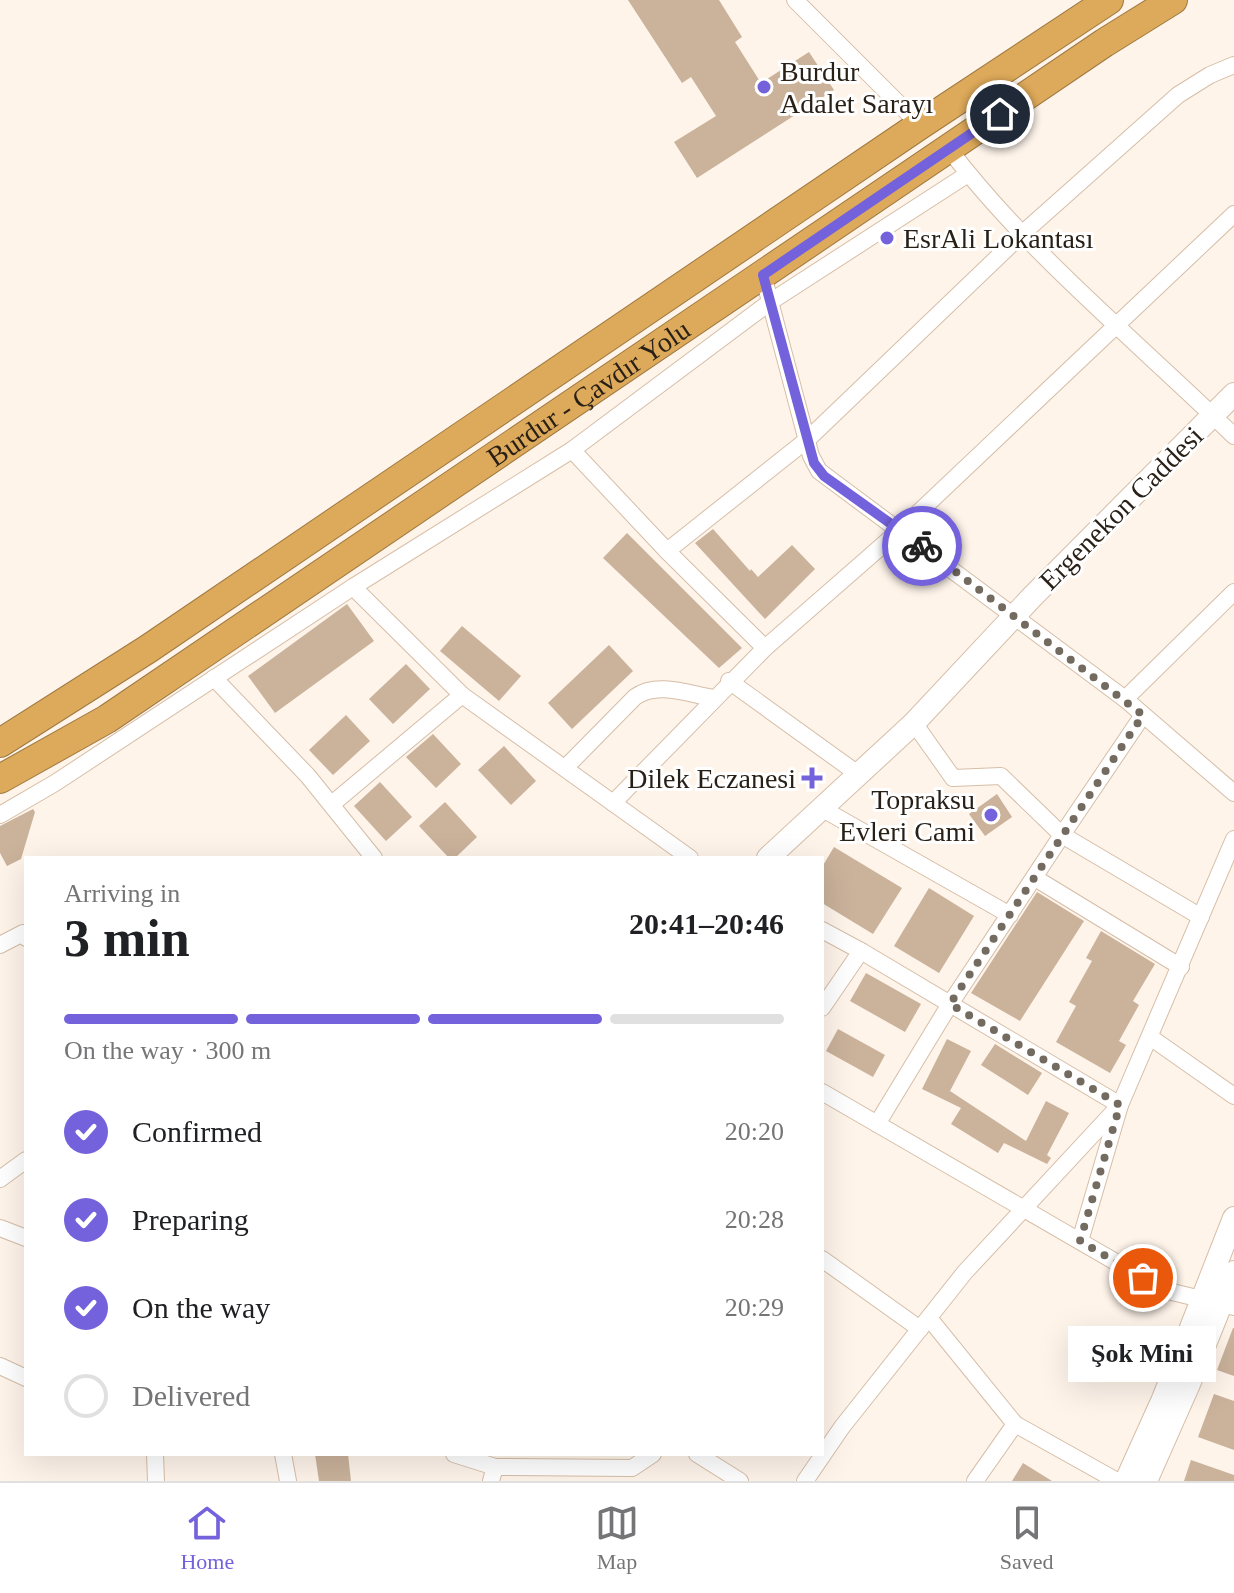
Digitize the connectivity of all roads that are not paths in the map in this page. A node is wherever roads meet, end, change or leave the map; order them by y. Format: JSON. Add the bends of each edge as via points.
{"nodes":[{"id":1,"x":795,"y":0,"type":"edge"},
{"id":2,"x":1109,"y":0,"type":"edge"},
{"id":3,"x":1173,"y":0,"type":"edge"},
{"id":4,"x":1234,"y":65,"type":"edge"},
{"id":5,"x":920,"y":125,"type":"junction"},
{"id":6,"x":949,"y":149,"type":"junction"},
{"id":7,"x":968,"y":174,"type":"junction"},
{"id":8,"x":1234,"y":214,"type":"edge"},
{"id":9,"x":1023,"y":233,"type":"junction"},
{"id":10,"x":763,"y":275,"type":"junction"},
{"id":11,"x":770,"y":302,"type":"junction"},
{"id":12,"x":1116,"y":325,"type":"junction"},
{"id":13,"x":1234,"y":394,"type":"edge"},
{"id":14,"x":1212,"y":415,"type":"junction"},
{"id":15,"x":1234,"y":436,"type":"edge"},
{"id":16,"x":808,"y":439,"type":"junction"},
{"id":17,"x":572,"y":450,"type":"junction"},
{"id":18,"x":900,"y":530,"type":"junction"},
{"id":19,"x":667,"y":551,"type":"junction"},
{"id":20,"x":353,"y":587,"type":"junction"},
{"id":21,"x":1234,"y":592,"type":"edge"},
{"id":22,"x":1014,"y":617,"type":"junction"},
{"id":23,"x":765,"y":648,"type":"junction"},
{"id":24,"x":214,"y":678,"type":"junction"},
{"id":25,"x":729,"y":681,"type":"junction"},
{"id":26,"x":462,"y":695,"type":"junction"},
{"id":27,"x":713,"y":698,"type":"junction"},
{"id":28,"x":1125,"y":699,"type":"junction"},
{"id":29,"x":1143,"y":715,"type":"junction"},
{"id":30,"x":914,"y":723,"type":"junction"},
{"id":31,"x":0,"y":743,"type":"edge"},
{"id":32,"x":565,"y":768,"type":"junction"},
{"id":33,"x":858,"y":774,"type":"junction"},
{"id":34,"x":0,"y":779,"type":"edge"},
{"id":35,"x":1234,"y":793,"type":"edge"},
{"id":36,"x":613,"y":803,"type":"junction"},
{"id":37,"x":332,"y":804,"type":"junction"},
{"id":38,"x":821,"y":808,"type":"junction"},
{"id":39,"x":0,"y":815,"type":"edge"},
{"id":40,"x":1062,"y":835,"type":"junction"},
{"id":41,"x":1234,"y":839,"type":"edge"},
{"id":42,"x":372,"y":856,"type":"edge"},
{"id":43,"x":687,"y":856,"type":"edge"},
{"id":44,"x":770,"y":856,"type":"edge"},
{"id":45,"x":1035,"y":878,"type":"junction"},
{"id":46,"x":1010,"y":915,"type":"junction"},
{"id":47,"x":1201,"y":917,"type":"junction"},
{"id":48,"x":824,"y":931,"type":"edge"},
{"id":49,"x":24,"y":935,"type":"edge"},
{"id":50,"x":0,"y":945,"type":"edge"},
{"id":51,"x":861,"y":951,"type":"junction"},
{"id":52,"x":1181,"y":967,"type":"junction"},
{"id":53,"x":950,"y":1004,"type":"junction"},
{"id":54,"x":824,"y":1005,"type":"edge"},
{"id":55,"x":1150,"y":1037,"type":"junction"},
{"id":56,"x":824,"y":1093,"type":"edge"},
{"id":57,"x":1234,"y":1096,"type":"edge"},
{"id":58,"x":1120,"y":1105,"type":"junction"},
{"id":59,"x":877,"y":1124,"type":"junction"},
{"id":60,"x":24,"y":1161,"type":"edge"},
{"id":61,"x":0,"y":1179,"type":"edge"},
{"id":62,"x":1026,"y":1209,"type":"junction"},
{"id":63,"x":1234,"y":1218,"type":"edge"},
{"id":64,"x":0,"y":1228,"type":"edge"},
{"id":65,"x":24,"y":1237,"type":"edge"},
{"id":66,"x":1080,"y":1241,"type":"junction"},
{"id":67,"x":824,"y":1260,"type":"edge"},
{"id":68,"x":1234,"y":1272,"type":"edge"},
{"id":69,"x":1219,"y":1303,"type":"edge"},
{"id":70,"x":924,"y":1324,"type":"junction"},
{"id":71,"x":0,"y":1366,"type":"edge"},
{"id":72,"x":24,"y":1377,"type":"edge"},
{"id":73,"x":1015,"y":1424,"type":"junction"},
{"id":74,"x":824,"y":1453,"type":"edge"},
{"id":75,"x":155,"y":1456,"type":"edge"},
{"id":76,"x":283,"y":1456,"type":"edge"},
{"id":77,"x":458,"y":1456,"type":"edge"},
{"id":78,"x":650,"y":1456,"type":"edge"},
{"id":79,"x":700,"y":1456,"type":"edge"},
{"id":80,"x":822,"y":1456,"type":"edge"},
{"id":81,"x":493,"y":1474,"type":"edge"},
{"id":82,"x":156,"y":1481,"type":"edge"},
{"id":83,"x":288,"y":1481,"type":"edge"},
{"id":84,"x":740,"y":1481,"type":"edge"},
{"id":85,"x":805,"y":1481,"type":"edge"},
{"id":86,"x":975,"y":1481,"type":"edge"},
{"id":87,"x":1117,"y":1481,"type":"edge"},
{"id":88,"x":1126,"y":1481,"type":"edge"},
{"id":89,"x":1146,"y":1481,"type":"edge"}],
"edges":[{"from":1,"to":5,"type":"street"},
{"from":2,"to":5,"type":"highway","name":"Burdur - Çavdır Yolu"},
{"from":3,"to":6,"type":"highway","name":"Burdur - Çavdır Yolu"},
{"from":4,"to":9,"type":"street","via":[[1178,95]]},
{"from":5,"to":31,"type":"highway","name":"Burdur - Çavdır Yolu","via":[[148,649]]},
{"from":6,"to":7,"type":"street"},
{"from":6,"to":10,"type":"highway","name":"Burdur - Çavdır Yolu"},
{"from":7,"to":9,"type":"street"},
{"from":7,"to":11,"type":"street"},
{"from":8,"to":12,"type":"street"},
{"from":9,"to":12,"type":"street"},
{"from":9,"to":16,"type":"street"},
{"from":10,"to":11,"type":"street"},
{"from":10,"to":34,"type":"highway","name":"Burdur - Çavdır Yolu","via":[[107,719]]},
{"from":11,"to":16,"type":"street"},
{"from":11,"to":17,"type":"street"},
{"from":12,"to":14,"type":"street"},
{"from":12,"to":18,"type":"street"},
{"from":13,"to":14,"type":"street","name":"Ergenekon Caddesi"},
{"from":14,"to":15,"type":"street"},
{"from":14,"to":22,"type":"street","name":"Ergenekon Caddesi"},
{"from":16,"to":18,"type":"street","via":[[814,463],[824,476]]},
{"from":16,"to":19,"type":"street"},
{"from":17,"to":19,"type":"street"},
{"from":17,"to":20,"type":"street"},
{"from":18,"to":22,"type":"street"},
{"from":18,"to":23,"type":"street"},
{"from":19,"to":23,"type":"street"},
{"from":20,"to":24,"type":"street"},
{"from":20,"to":26,"type":"street"},
{"from":21,"to":28,"type":"street"},
{"from":22,"to":28,"type":"street"},
{"from":22,"to":30,"type":"street","name":"Ergenekon Caddesi"},
{"from":23,"to":25,"type":"street"},
{"from":24,"to":37,"type":"street"},
{"from":24,"to":39,"type":"street"},
{"from":25,"to":27,"type":"street"},
{"from":25,"to":33,"type":"street"},
{"from":26,"to":32,"type":"street"},
{"from":26,"to":37,"type":"street"},
{"from":27,"to":32,"type":"street","via":[[645,691]]},
{"from":27,"to":36,"type":"street"},
{"from":28,"to":29,"type":"street"},
{"from":29,"to":35,"type":"street"},
{"from":29,"to":40,"type":"street"},
{"from":30,"to":33,"type":"street","name":"Ergenekon Caddesi"},
{"from":30,"to":40,"type":"street","via":[[953,778],[1001,776]]},
{"from":32,"to":36,"type":"street"},
{"from":33,"to":38,"type":"street","name":"Ergenekon Caddesi"},
{"from":36,"to":43,"type":"street"},
{"from":37,"to":42,"type":"street"},
{"from":38,"to":44,"type":"street","name":"Ergenekon Caddesi"},
{"from":38,"to":46,"type":"street"},
{"from":40,"to":45,"type":"street"},
{"from":40,"to":47,"type":"street"},
{"from":41,"to":47,"type":"street"},
{"from":45,"to":46,"type":"street"},
{"from":45,"to":52,"type":"street"},
{"from":46,"to":53,"type":"street"},
{"from":47,"to":52,"type":"street"},
{"from":48,"to":51,"type":"street"},
{"from":49,"to":50,"type":"street"},
{"from":51,"to":53,"type":"street"},
{"from":51,"to":54,"type":"street"},
{"from":52,"to":55,"type":"street"},
{"from":53,"to":58,"type":"street"},
{"from":53,"to":59,"type":"street"},
{"from":55,"to":57,"type":"street"},
{"from":55,"to":58,"type":"street"},
{"from":56,"to":59,"type":"street"},
{"from":58,"to":62,"type":"street"},
{"from":58,"to":66,"type":"street"},
{"from":59,"to":62,"type":"street"},
{"from":60,"to":61,"type":"street"},
{"from":62,"to":66,"type":"street"},
{"from":62,"to":70,"type":"street"},
{"from":63,"to":69,"type":"street"},
{"from":64,"to":65,"type":"street"},
{"from":66,"to":69,"type":"street","via":[[1164,1290]]},
{"from":67,"to":70,"type":"street"},
{"from":68,"to":69,"type":"street"},
{"from":69,"to":88,"type":"street","via":[[1163,1399]]},
{"from":69,"to":89,"type":"street"},
{"from":70,"to":73,"type":"street"},
{"from":70,"to":74,"type":"street"},
{"from":71,"to":72,"type":"street"},
{"from":73,"to":86,"type":"street"},
{"from":73,"to":87,"type":"street"},
{"from":75,"to":82,"type":"street"},
{"from":76,"to":83,"type":"street"},
{"from":77,"to":81,"type":"street"},
{"from":78,"to":81,"type":"street","via":[[632,1468]]},
{"from":79,"to":84,"type":"street"},
{"from":80,"to":85,"type":"street"}]}
